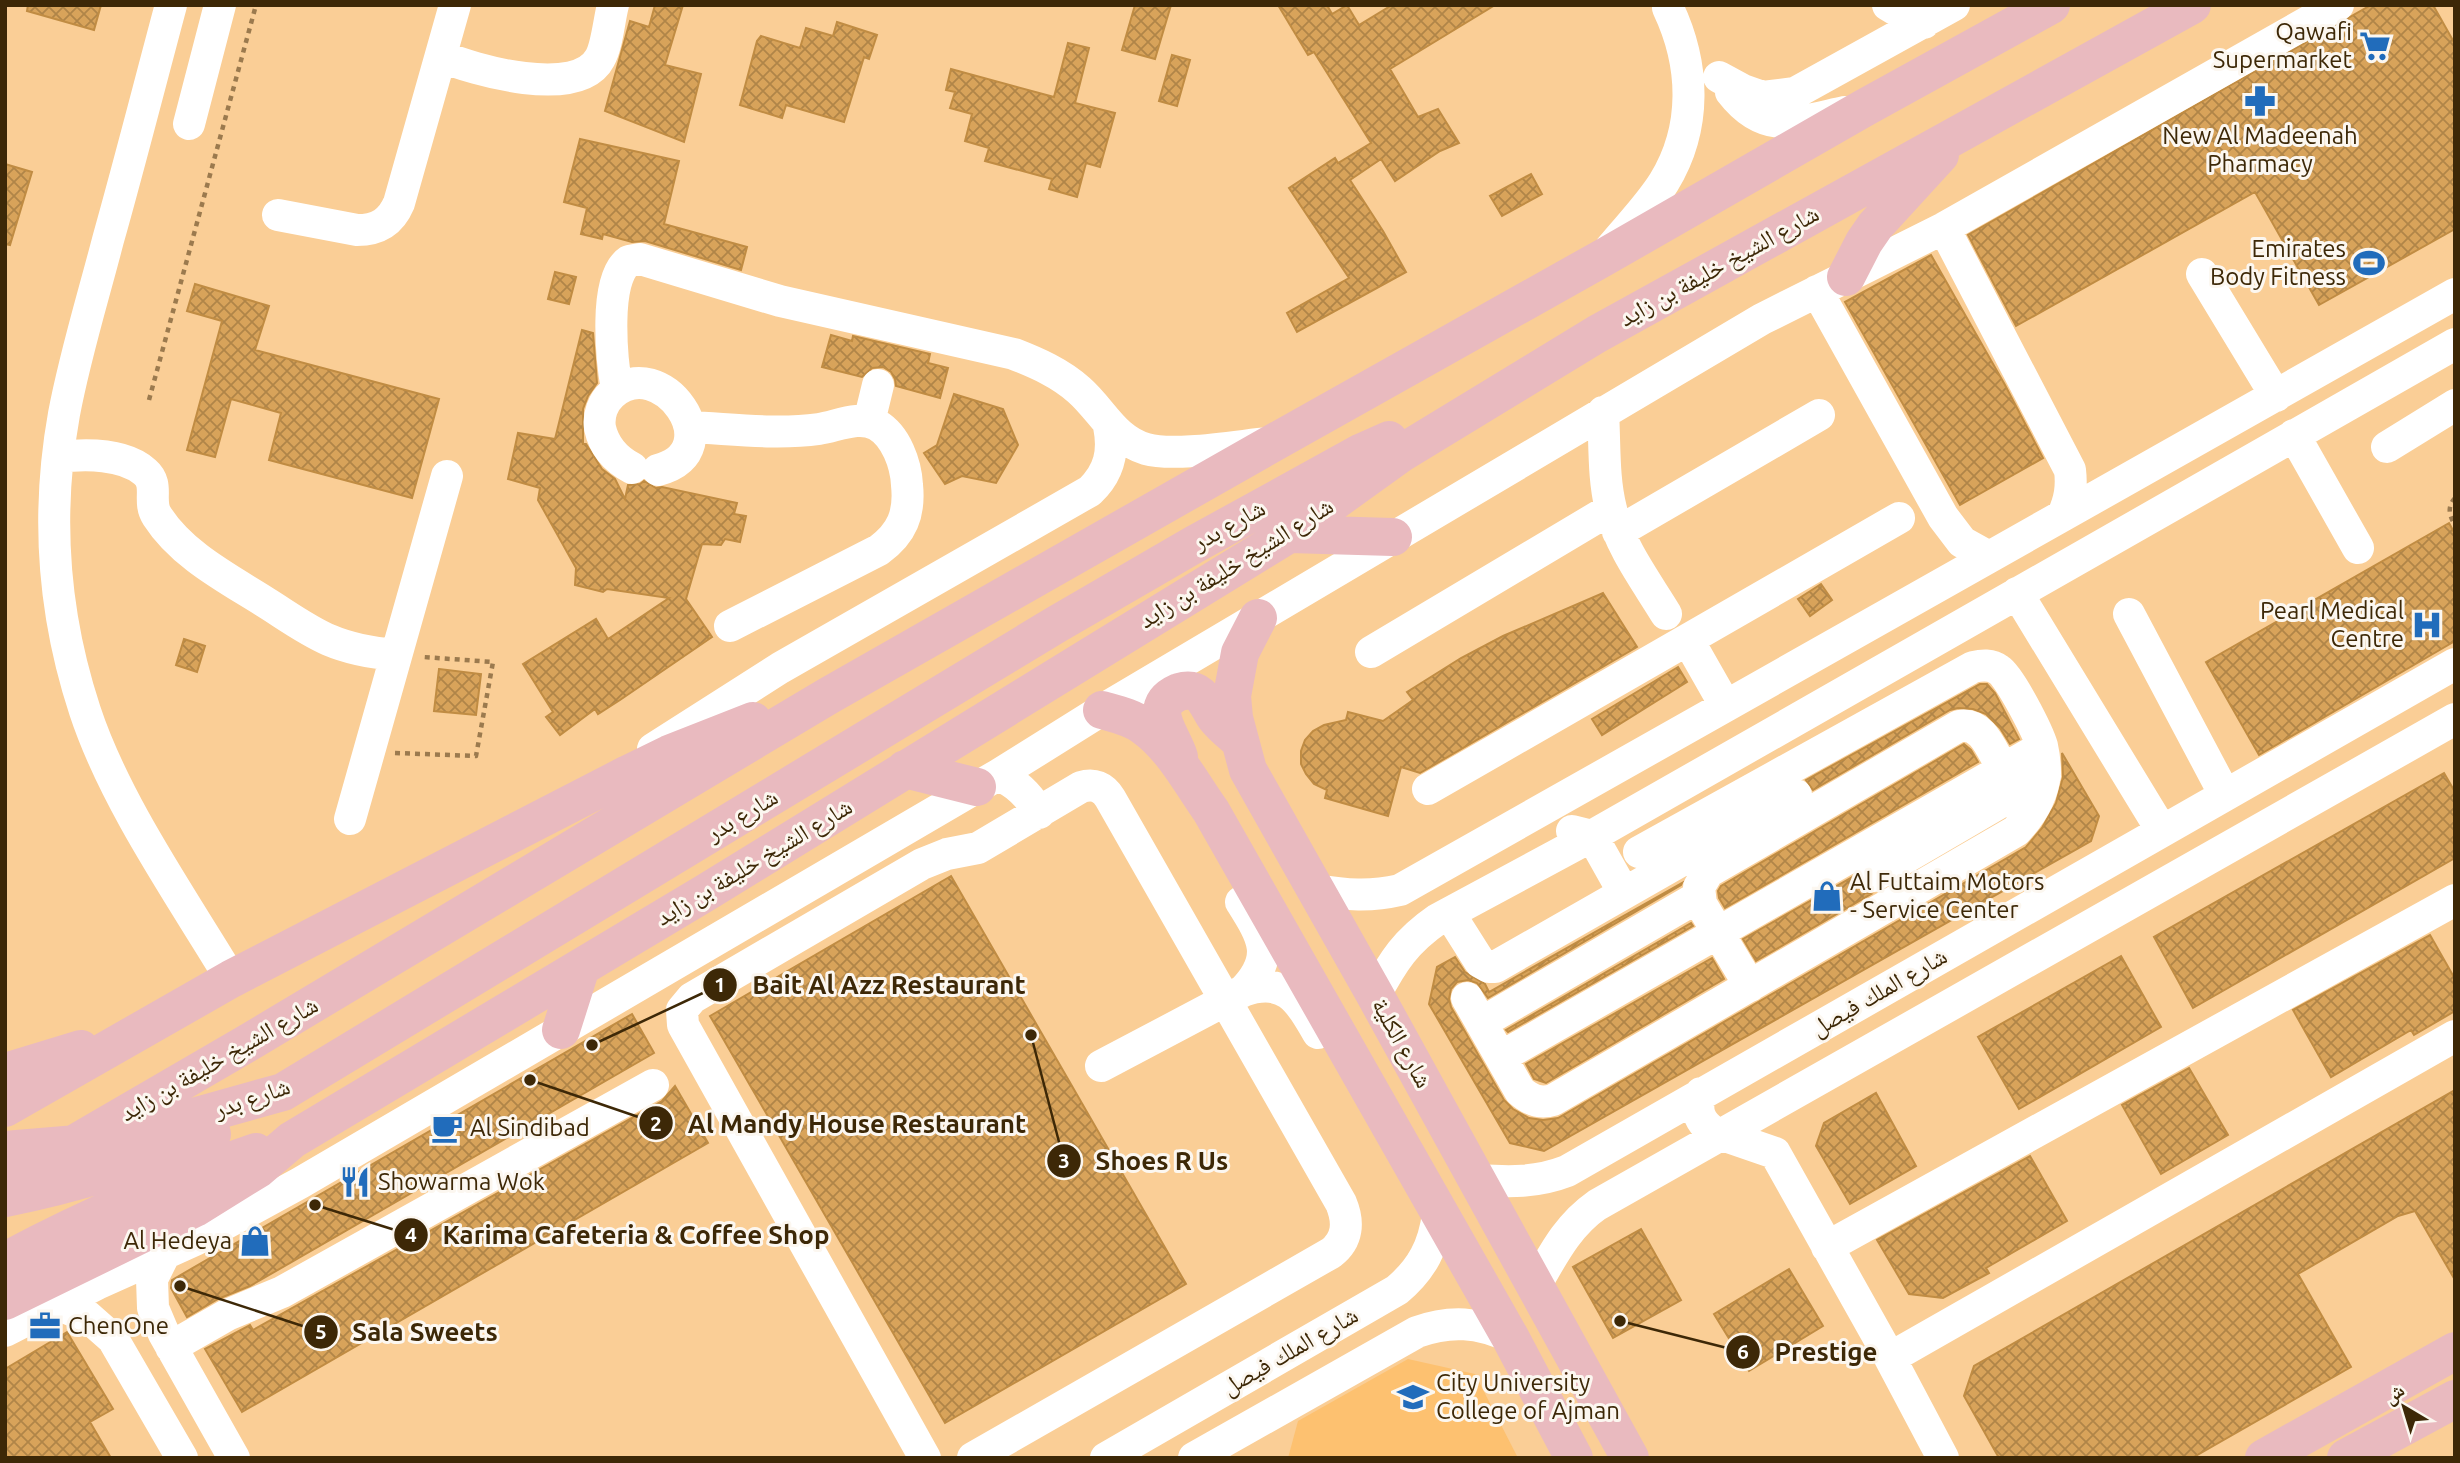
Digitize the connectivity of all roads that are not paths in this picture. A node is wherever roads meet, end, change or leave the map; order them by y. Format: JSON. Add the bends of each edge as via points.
{"nodes":[{"id":1,"x":171,"y":5,"type":"edge"},
{"id":2,"x":220,"y":5,"type":"edge"},
{"id":3,"x":455,"y":5,"type":"edge"},
{"id":4,"x":613,"y":5,"type":"edge"},
{"id":5,"x":1888,"y":5,"type":"edge"},
{"id":6,"x":1954,"y":5,"type":"edge"},
{"id":7,"x":2051,"y":5,"type":"edge"},
{"id":8,"x":2192,"y":5,"type":"edge"},
{"id":9,"x":2338,"y":5,"type":"edge"},
{"id":10,"x":1667,"y":7,"type":"edge"},
{"id":11,"x":1924,"y":23,"type":"junction"},
{"id":12,"x":441,"y":56,"type":"junction"},
{"id":13,"x":1719,"y":77,"type":"junction"},
{"id":14,"x":1864,"y":108,"type":"junction"},
{"id":15,"x":189,"y":124,"type":"dead end"},
{"id":16,"x":1963,"y":130,"type":"junction"},
{"id":17,"x":278,"y":215,"type":"dead end"},
{"id":18,"x":1944,"y":228,"type":"junction"},
{"id":19,"x":1601,"y":259,"type":"junction"},
{"id":20,"x":2202,"y":274,"type":"dead end"},
{"id":21,"x":1831,"y":284,"type":"junction"},
{"id":22,"x":2455,"y":294,"type":"edge"},
{"id":23,"x":2455,"y":344,"type":"edge"},
{"id":24,"x":878,"y":385,"type":"dead end"},
{"id":25,"x":617,"y":390,"type":"junction"},
{"id":26,"x":2276,"y":396,"type":"junction"},
{"id":27,"x":2455,"y":405,"type":"edge"},
{"id":28,"x":1603,"y":412,"type":"junction"},
{"id":29,"x":1819,"y":415,"type":"dead end"},
{"id":30,"x":1457,"y":419,"type":"junction"},
{"id":31,"x":869,"y":422,"type":"junction"},
{"id":32,"x":1109,"y":426,"type":"junction"},
{"id":33,"x":690,"y":427,"type":"junction"},
{"id":34,"x":2294,"y":435,"type":"junction"},
{"id":35,"x":1273,"y":443,"type":"junction"},
{"id":36,"x":2387,"y":447,"type":"dead end"},
{"id":37,"x":58,"y":457,"type":"junction"},
{"id":38,"x":447,"y":476,"type":"dead end"},
{"id":39,"x":2063,"y":515,"type":"junction"},
{"id":40,"x":1899,"y":518,"type":"dead end"},
{"id":41,"x":1615,"y":521,"type":"junction"},
{"id":42,"x":1289,"y":534,"type":"junction"},
{"id":43,"x":1393,"y":537,"type":"junction"},
{"id":44,"x":2358,"y":548,"type":"dead end"},
{"id":45,"x":1989,"y":557,"type":"junction"},
{"id":46,"x":2017,"y":593,"type":"junction"},
{"id":47,"x":1666,"y":614,"type":"dead end"},
{"id":48,"x":2129,"y":614,"type":"dead end"},
{"id":49,"x":1258,"y":618,"type":"junction"},
{"id":50,"x":730,"y":626,"type":"dead end"},
{"id":51,"x":1688,"y":640,"type":"junction"},
{"id":52,"x":1371,"y":652,"type":"dead end"},
{"id":53,"x":396,"y":655,"type":"junction"},
{"id":54,"x":2455,"y":664,"type":"edge"},
{"id":55,"x":828,"y":696,"type":"junction"},
{"id":56,"x":1725,"y":705,"type":"junction"},
{"id":57,"x":1102,"y":710,"type":"junction"},
{"id":58,"x":2455,"y":719,"type":"edge"},
{"id":59,"x":1240,"y":740,"type":"junction"},
{"id":60,"x":2043,"y":761,"type":"junction"},
{"id":61,"x":905,"y":769,"type":"junction"},
{"id":62,"x":1182,"y":769,"type":"junction"},
{"id":63,"x":2003,"y":769,"type":"junction"},
{"id":64,"x":988,"y":781,"type":"junction"},
{"id":65,"x":1428,"y":789,"type":"dead end"},
{"id":66,"x":1796,"y":794,"type":"dead end"},
{"id":67,"x":588,"y":795,"type":"junction"},
{"id":68,"x":2225,"y":795,"type":"junction"},
{"id":69,"x":1565,"y":798,"type":"junction"},
{"id":70,"x":1039,"y":813,"type":"junction"},
{"id":71,"x":350,"y":819,"type":"dead end"},
{"id":72,"x":1620,"y":819,"type":"junction"},
{"id":73,"x":2162,"y":831,"type":"junction"},
{"id":74,"x":1591,"y":836,"type":"junction"},
{"id":75,"x":1227,"y":838,"type":"junction"},
{"id":76,"x":1646,"y":864,"type":"junction"},
{"id":77,"x":1867,"y":864,"type":"junction"},
{"id":78,"x":1316,"y":890,"type":"junction"},
{"id":79,"x":1624,"y":893,"type":"junction"},
{"id":80,"x":1699,"y":897,"type":"junction"},
{"id":81,"x":2455,"y":900,"type":"edge"},
{"id":82,"x":1890,"y":905,"type":"junction"},
{"id":83,"x":1449,"y":913,"type":"junction"},
{"id":84,"x":1718,"y":932,"type":"junction"},
{"id":85,"x":581,"y":967,"type":"junction"},
{"id":86,"x":231,"y":979,"type":"junction"},
{"id":87,"x":1750,"y":986,"type":"junction"},
{"id":88,"x":1234,"y":995,"type":"junction"},
{"id":89,"x":1375,"y":995,"type":"junction"},
{"id":90,"x":561,"y":1030,"type":"junction"},
{"id":91,"x":2455,"y":1036,"type":"edge"},
{"id":92,"x":125,"y":1040,"type":"junction"},
{"id":93,"x":1501,"y":1057,"type":"junction"},
{"id":94,"x":1101,"y":1066,"type":"dead end"},
{"id":95,"x":5,"y":1072,"type":"edge"},
{"id":96,"x":653,"y":1085,"type":"dead end"},
{"id":97,"x":283,"y":1092,"type":"junction"},
{"id":98,"x":1371,"y":1092,"type":"junction"},
{"id":99,"x":1701,"y":1093,"type":"junction"},
{"id":100,"x":1788,"y":1099,"type":"junction"},
{"id":101,"x":5,"y":1108,"type":"edge"},
{"id":102,"x":1723,"y":1134,"type":"junction"},
{"id":103,"x":292,"y":1140,"type":"junction"},
{"id":104,"x":5,"y":1150,"type":"edge"},
{"id":105,"x":1775,"y":1153,"type":"junction"},
{"id":106,"x":1477,"y":1180,"type":"junction"},
{"id":107,"x":5,"y":1184,"type":"edge"},
{"id":108,"x":5,"y":1198,"type":"edge"},
{"id":109,"x":1438,"y":1214,"type":"junction"},
{"id":110,"x":1827,"y":1247,"type":"junction"},
{"id":111,"x":164,"y":1253,"type":"junction"},
{"id":112,"x":5,"y":1261,"type":"edge"},
{"id":113,"x":1535,"y":1286,"type":"junction"},
{"id":114,"x":5,"y":1301,"type":"edge"},
{"id":115,"x":56,"y":1304,"type":"junction"},
{"id":116,"x":5,"y":1331,"type":"edge"},
{"id":117,"x":1510,"y":1337,"type":"junction"},
{"id":118,"x":2455,"y":1351,"type":"edge"},
{"id":119,"x":1279,"y":1357,"type":"junction"},
{"id":120,"x":178,"y":1358,"type":"junction"},
{"id":121,"x":1890,"y":1358,"type":"junction"},
{"id":122,"x":144,"y":1390,"type":"junction"},
{"id":123,"x":1300,"y":1398,"type":"junction"},
{"id":124,"x":2455,"y":1399,"type":"edge"},
{"id":125,"x":182,"y":1458,"type":"edge"},
{"id":126,"x":234,"y":1458,"type":"edge"},
{"id":127,"x":925,"y":1458,"type":"edge"},
{"id":128,"x":973,"y":1458,"type":"edge"},
{"id":129,"x":1106,"y":1458,"type":"edge"},
{"id":130,"x":1194,"y":1458,"type":"edge"},
{"id":131,"x":1574,"y":1458,"type":"edge"},
{"id":132,"x":1630,"y":1458,"type":"edge"},
{"id":133,"x":1943,"y":1458,"type":"edge"},
{"id":134,"x":2264,"y":1458,"type":"edge"},
{"id":135,"x":2346,"y":1458,"type":"edge"}],
"edges":[{"from":1,"to":37,"type":"street","via":[[72,374]]},
{"from":2,"to":15,"type":"street"},
{"from":3,"to":12,"type":"street"},
{"from":4,"to":12,"type":"street","via":[[600,58],[569,78],[509,76]]},
{"from":5,"to":11,"type":"street"},
{"from":6,"to":11,"type":"street"},
{"from":7,"to":14,"type":"main road","name":"شارع الشيخ خليفة بن زايد"},
{"from":8,"to":16,"type":"main road","name":"شارع الشيخ خليفة بن زايد"},
{"from":9,"to":18,"type":"street"},
{"from":10,"to":13,"type":"street"},
{"from":10,"to":19,"type":"street","via":[[1678,28],[1688,71],[1685,131],[1662,184]]},
{"from":11,"to":13,"type":"street","via":[[1795,93],[1763,97]]},
{"from":12,"to":17,"type":"street","via":[[399,202],[388,221],[357,230]]},
{"from":13,"to":14,"type":"street","via":[[1746,109],[1771,122],[1798,122]]},
{"from":14,"to":19,"type":"main road","name":"شارع الشيخ خليفة بن زايد"},
{"from":16,"to":21,"type":"main road","via":[[1875,226]]},
{"from":16,"to":30,"type":"main road","name":"شارع الشيخ خليفة بن زايد","via":[[1597,334]]},
{"from":18,"to":21,"type":"street"},
{"from":18,"to":39,"type":"street","via":[[2070,470],[2070,501]]},
{"from":19,"to":35,"type":"main road","name":"شارع الشيخ خليفة بن زايد"},
{"from":20,"to":26,"type":"street"},
{"from":21,"to":28,"type":"street"},
{"from":21,"to":45,"type":"street","via":[[1943,517],[1962,542]]},
{"from":22,"to":26,"type":"street"},
{"from":23,"to":34,"type":"street"},
{"from":24,"to":31,"type":"street"},
{"from":25,"to":32,"type":"street","via":[[611,325],[617,273],[629,261],[640,259],[780,301],[1025,358],[1078,389]]},
{"from":25,"to":33,"type":"street","via":[[640,384],[663,390],[681,405]]},
{"from":25,"to":33,"type":"street","via":[[603,404],[599,424],[610,451],[645,469],[666,468],[680,458],[689,444]]},
{"from":26,"to":39,"type":"street"},
{"from":27,"to":36,"type":"street"},
{"from":28,"to":41,"type":"street"},
{"from":28,"to":43,"type":"street"},
{"from":29,"to":41,"type":"street"},
{"from":30,"to":42,"type":"main road","name":"شارع الشيخ خليفة بن زايد"},
{"from":30,"to":97,"type":"main road","name":"شارع بدر","via":[[1362,452],[1195,544]]},
{"from":31,"to":33,"type":"street","via":[[778,432]]},
{"from":31,"to":50,"type":"street","via":[[889,436],[905,468],[908,511],[897,534],[879,550]]},
{"from":32,"to":35,"type":"street","via":[[1133,444],[1161,451]]},
{"from":32,"to":67,"type":"street","via":[[1110,461],[1090,491],[768,674]]},
{"from":34,"to":44,"type":"street"},
{"from":34,"to":46,"type":"street"},
{"from":35,"to":55,"type":"main road","name":"شارع الشيخ خليفة بن زايد"},
{"from":37,"to":53,"type":"street","via":[[98,456],[143,470],[153,482],[152,507],[157,516],[174,537],[216,571],[328,640]]},
{"from":37,"to":86,"type":"street","via":[[53,540],[56,584],[85,712],[120,792]]},
{"from":38,"to":53,"type":"street"},
{"from":39,"to":45,"type":"street"},
{"from":40,"to":51,"type":"street"},
{"from":41,"to":47,"type":"street"},
{"from":41,"to":52,"type":"street"},
{"from":42,"to":43,"type":"main road"},
{"from":42,"to":61,"type":"main road","name":"شارع الشيخ خليفة بن زايد"},
{"from":43,"to":49,"type":"street"},
{"from":45,"to":56,"type":"street"},
{"from":46,"to":72,"type":"street"},
{"from":46,"to":73,"type":"street"},
{"from":48,"to":68,"type":"street"},
{"from":49,"to":57,"type":"street"},
{"from":49,"to":59,"type":"main road","name":"شارع الكلية","via":[[1234,674],[1234,718]]},
{"from":51,"to":56,"type":"street"},
{"from":51,"to":65,"type":"street"},
{"from":53,"to":71,"type":"street"},
{"from":54,"to":68,"type":"street","name":"شارع الملك فيصل"},
{"from":55,"to":67,"type":"main road","name":"شارع الشيخ خليفة بن زايد","via":[[710,737]]},
{"from":55,"to":107,"type":"main road","name":"شارع الشيخ خليفة بن زايد"},
{"from":56,"to":69,"type":"street"},
{"from":57,"to":62,"type":"main road","name":"شارع الكلية","via":[[1142,725]]},
{"from":57,"to":64,"type":"street"},
{"from":58,"to":100,"type":"street","name":"شارع الملك فيصل"},
{"from":59,"to":62,"type":"main road","via":[[1216,719],[1201,695],[1188,691],[1174,695],[1163,705],[1163,722]]},
{"from":59,"to":78,"type":"main road","name":"شارع الكلية","via":[[1248,770]]},
{"from":60,"to":63,"type":"street"},
{"from":60,"to":76,"type":"street","via":[[2037,732],[2004,674],[1992,666],[1973,667]]},
{"from":60,"to":77,"type":"street"},
{"from":60,"to":82,"type":"street","via":[[2036,806],[2016,831]]},
{"from":61,"to":64,"type":"main road"},
{"from":61,"to":85,"type":"main road","name":"شارع الشيخ خليفة بن زايد"},
{"from":62,"to":75,"type":"main road","name":"شارع الكلية"},
{"from":63,"to":77,"type":"street"},
{"from":63,"to":80,"type":"street","via":[[1981,732],[1959,726],[1716,866],[1702,880]]},
{"from":64,"to":70,"type":"street","via":[[1018,786]]},
{"from":64,"to":90,"type":"street"},
{"from":66,"to":76,"type":"street"},
{"from":67,"to":86,"type":"main road","name":"شارع الشيخ خليفة بن زايد"},
{"from":68,"to":73,"type":"street","name":"شارع الملك فيصل"},
{"from":69,"to":74,"type":"street","via":[[1562,807],[1567,825]]},
{"from":69,"to":78,"type":"street","via":[[1400,890],[1376,896]]},
{"from":70,"to":88,"type":"street","via":[[1081,787],[1105,791]]},
{"from":70,"to":127,"type":"street","via":[[978,848],[922,864],[692,998],[682,1010],[683,1025]]},
{"from":72,"to":74,"type":"street"},
{"from":72,"to":76,"type":"street"},
{"from":73,"to":99,"type":"street","name":"شارع الملك فيصل"},
{"from":74,"to":79,"type":"street"},
{"from":74,"to":83,"type":"street"},
{"from":75,"to":88,"type":"street","via":[[1227,872],[1264,946],[1259,971]]},
{"from":75,"to":98,"type":"main road","name":"شارع الكلية"},
{"from":76,"to":79,"type":"street"},
{"from":77,"to":82,"type":"street"},
{"from":77,"to":84,"type":"street"},
{"from":78,"to":89,"type":"main road","name":"شارع الكلية"},
{"from":79,"to":83,"type":"street","via":[[1495,967],[1480,962]]},
{"from":80,"to":84,"type":"street"},
{"from":80,"to":93,"type":"street","via":[[1474,1011]]},
{"from":81,"to":110,"type":"street"},
{"from":82,"to":87,"type":"street"},
{"from":83,"to":89,"type":"street","via":[[1405,947]]},
{"from":84,"to":87,"type":"street"},
{"from":84,"to":93,"type":"street"},
{"from":85,"to":90,"type":"main road"},
{"from":85,"to":103,"type":"main road","name":"شارع الشيخ خليفة بن زايد"},
{"from":86,"to":92,"type":"main road","name":"شارع الشيخ خليفة بن زايد"},
{"from":87,"to":93,"type":"street","via":[[1553,1100],[1525,1096]]},
{"from":88,"to":94,"type":"street"},
{"from":88,"to":98,"type":"street","via":[[1267,986],[1289,993],[1340,1065]]},
{"from":88,"to":128,"type":"street","via":[[1341,1203],[1346,1222],[1343,1240],[1331,1253]]},
{"from":89,"to":106,"type":"main road","name":"شارع الكلية"},
{"from":90,"to":111,"type":"street","via":[[238,1218]]},
{"from":91,"to":121,"type":"street"},
{"from":92,"to":95,"type":"main road"},
{"from":92,"to":101,"type":"main road","name":"شارع الشيخ خليفة بن زايد"},
{"from":96,"to":120,"type":"street","via":[[282,1292],[228,1315]]},
{"from":97,"to":104,"type":"main road","name":"شارع بدر","via":[[129,1135]]},
{"from":97,"to":108,"type":"main road","via":[[214,1133],[141,1163]]},
{"from":98,"to":109,"type":"main road","name":"شارع الكلية"},
{"from":99,"to":102,"type":"street","via":[[1701,1120]]},
{"from":99,"to":106,"type":"street","name":"شارع الملك فيصل","via":[[1548,1179]]},
{"from":100,"to":102,"type":"street","name":"شارع الملك فيصل"},
{"from":100,"to":105,"type":"street"},
{"from":102,"to":105,"type":"street"},
{"from":102,"to":113,"type":"street","name":"شارع الملك فيصل","via":[[1581,1216]]},
{"from":103,"to":112,"type":"main road","name":"شارع الشيخ خليفة بن زايد","via":[[148,1193]]},
{"from":103,"to":114,"type":"main road","name":"شارع الشيخ خليفة بن زايد","via":[[258,1169],[195,1208]]},
{"from":105,"to":110,"type":"street"},
{"from":106,"to":113,"type":"main road","name":"شارع الكلية"},
{"from":109,"to":117,"type":"main road","name":"شارع الكلية"},
{"from":109,"to":119,"type":"street","name":"شارع الملك فيصل","via":[[1428,1255],[1407,1282]]},
{"from":110,"to":121,"type":"street"},
{"from":111,"to":115,"type":"street"},
{"from":111,"to":120,"type":"street","via":[[152,1279],[151,1294],[158,1321]]},
{"from":113,"to":132,"type":"main road","name":"شارع الكلية"},
{"from":115,"to":116,"type":"street"},
{"from":115,"to":122,"type":"street","via":[[87,1316],[107,1332]]},
{"from":117,"to":123,"type":"street","name":"شارع الملك فيصل","via":[[1463,1323],[1432,1327]]},
{"from":117,"to":131,"type":"main road","name":"شارع الكلية"},
{"from":118,"to":134,"type":"main road"},
{"from":119,"to":123,"type":"street","via":[[1288,1359],[1300,1372]]},
{"from":119,"to":129,"type":"street","name":"شارع الملك فيصل"},
{"from":120,"to":122,"type":"street","via":[[177,1364],[160,1362],[146,1373]]},
{"from":120,"to":126,"type":"street"},
{"from":121,"to":133,"type":"street"},
{"from":122,"to":125,"type":"street"},
{"from":123,"to":130,"type":"street","name":"شارع الملك فيصل"},
{"from":124,"to":135,"type":"main road"}]}
